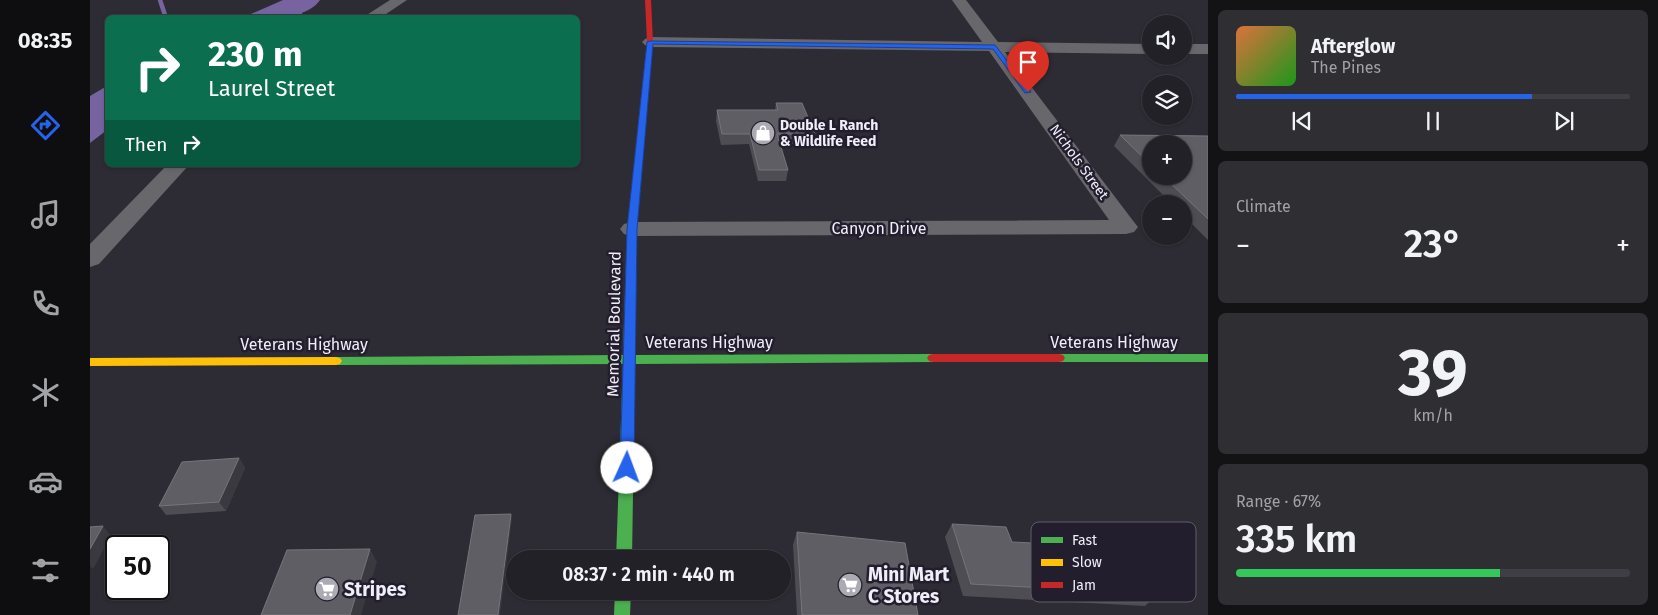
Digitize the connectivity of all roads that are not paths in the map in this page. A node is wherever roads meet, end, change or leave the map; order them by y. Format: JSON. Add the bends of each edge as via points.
{"nodes":[{"id":1,"x":400,"y":0,"type":"edge"},
{"id":2,"x":648,"y":0,"type":"edge"},
{"id":3,"x":960,"y":0,"type":"edge"},
{"id":4,"x":374,"y":15,"type":"edge"},
{"id":5,"x":650,"y":42,"type":"junction"},
{"id":6,"x":995,"y":47,"type":"junction"},
{"id":7,"x":1142,"y":49,"type":"edge"},
{"id":8,"x":1192,"y":49,"type":"edge"},
{"id":9,"x":1208,"y":49,"type":"edge"},
{"id":10,"x":177,"y":167,"type":"edge"},
{"id":11,"x":1126,"y":227,"type":"joint"},
{"id":12,"x":632,"y":229,"type":"junction"},
{"id":13,"x":90,"y":259,"type":"edge"},
{"id":14,"x":1208,"y":358,"type":"edge"},
{"id":15,"x":630,"y":359,"type":"junction"},
{"id":16,"x":90,"y":362,"type":"edge"},
{"id":17,"x":624,"y":550,"type":"edge"},
{"id":18,"x":623,"y":600,"type":"edge"},
{"id":19,"x":622,"y":615,"type":"edge"}],
"edges":[{"from":1,"to":4,"type":"street"},
{"from":2,"to":5,"type":"main road","name":"Memorial Boulevard"},
{"from":3,"to":6,"type":"street","name":"Nichols Street"},
{"from":5,"to":6,"type":"street"},
{"from":5,"to":12,"type":"main road","name":"Memorial Boulevard"},
{"from":6,"to":7,"type":"street"},
{"from":6,"to":11,"type":"street","name":"Nichols Street"},
{"from":8,"to":9,"type":"street"},
{"from":10,"to":13,"type":"street"},
{"from":11,"to":12,"type":"street","name":"Canyon Drive"},
{"from":12,"to":15,"type":"main road","name":"Memorial Boulevard"},
{"from":14,"to":15,"type":"main road","name":"Veterans Highway"},
{"from":15,"to":16,"type":"main road","name":"Veterans Highway"},
{"from":15,"to":17,"type":"main road","name":"Memorial Boulevard"},
{"from":18,"to":19,"type":"main road"}]}
